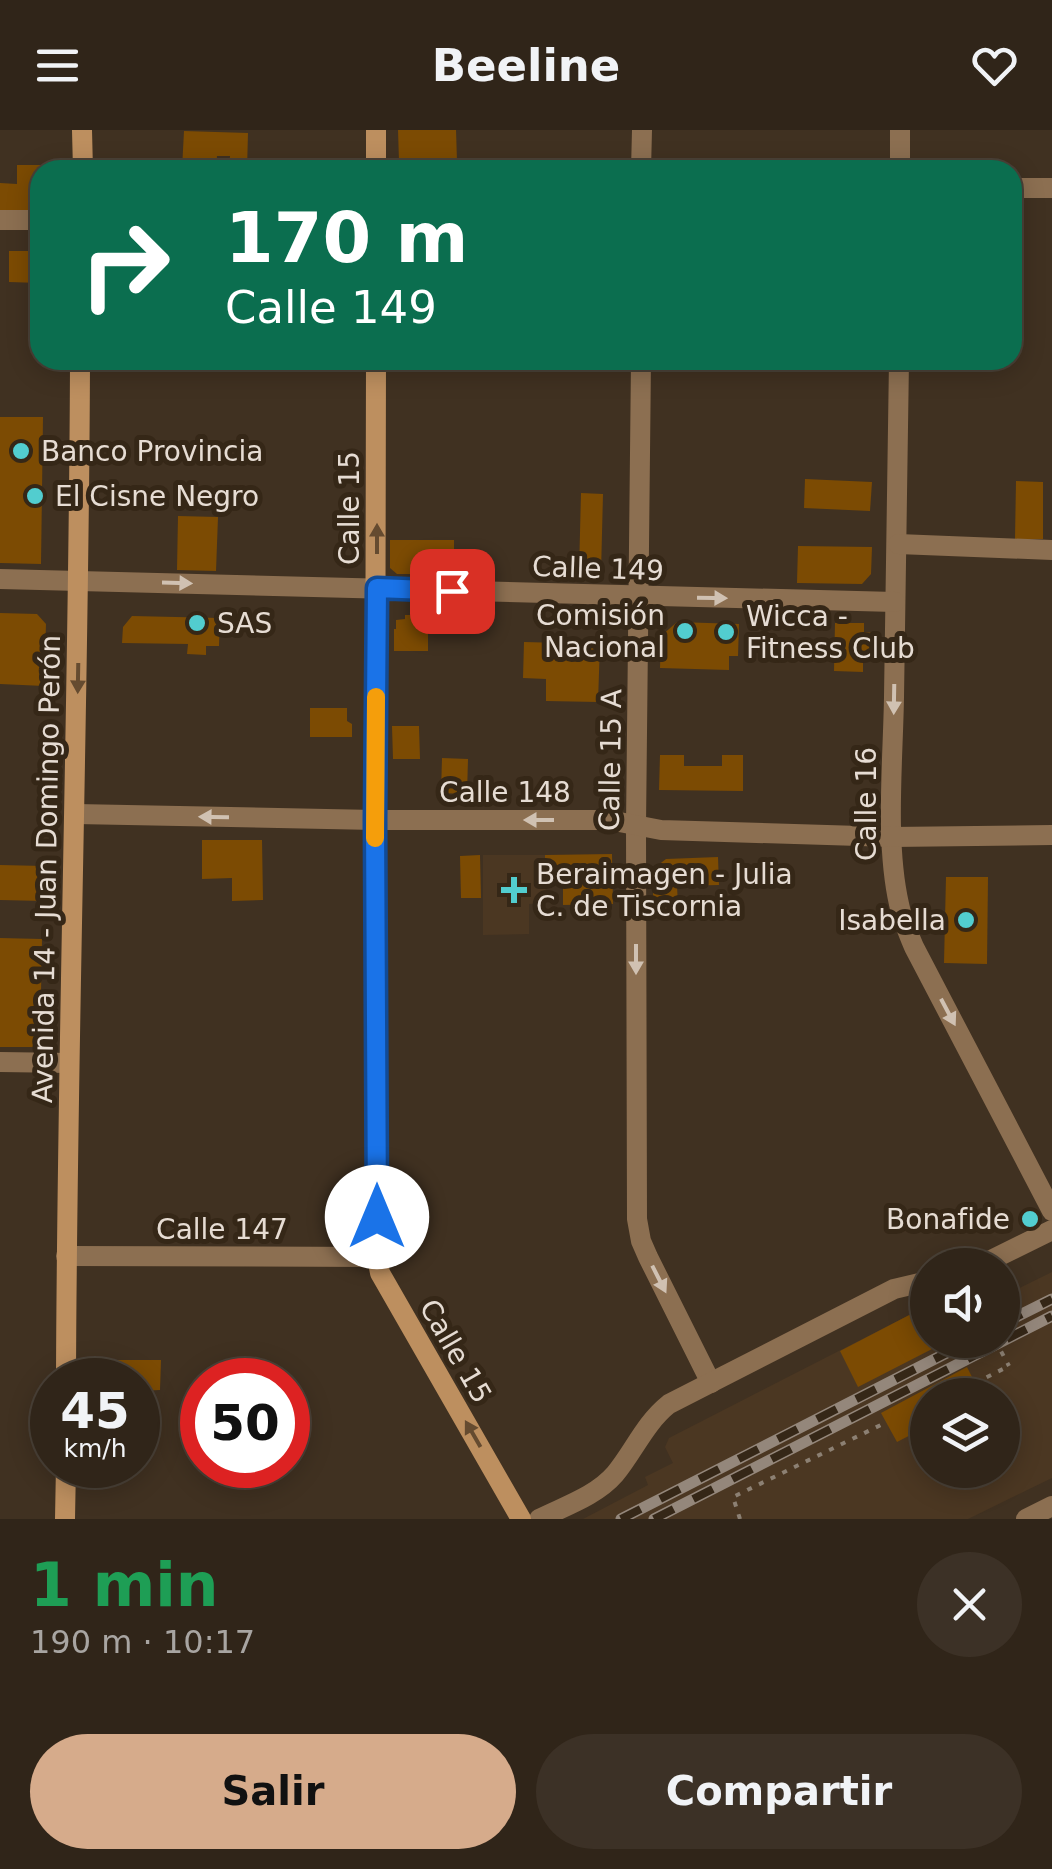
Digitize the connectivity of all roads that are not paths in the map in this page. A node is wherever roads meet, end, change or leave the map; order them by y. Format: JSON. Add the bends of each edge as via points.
{"nodes":[{"id":1,"x":82,"y":130,"type":"edge"},
{"id":2,"x":376,"y":130,"type":"edge"},
{"id":3,"x":642,"y":130,"type":"edge"},
{"id":4,"x":900,"y":130,"type":"edge"},
{"id":5,"x":83,"y":160,"type":"edge"},
{"id":6,"x":376,"y":160,"type":"edge"},
{"id":7,"x":641,"y":160,"type":"edge"},
{"id":8,"x":900,"y":160,"type":"edge"},
{"id":9,"x":1022,"y":188,"type":"edge"},
{"id":10,"x":1052,"y":188,"type":"edge"},
{"id":11,"x":0,"y":220,"type":"edge"},
{"id":12,"x":30,"y":220,"type":"edge"},
{"id":13,"x":80,"y":370,"type":"edge"},
{"id":14,"x":376,"y":370,"type":"edge"},
{"id":15,"x":640,"y":370,"type":"edge"},
{"id":16,"x":899,"y":370,"type":"edge"},
{"id":17,"x":898,"y":544,"type":"junction"},
{"id":18,"x":1052,"y":550,"type":"edge"},
{"id":19,"x":0,"y":579,"type":"edge"},
{"id":20,"x":80,"y":580,"type":"junction"},
{"id":21,"x":377,"y":588,"type":"junction"},
{"id":22,"x":640,"y":597,"type":"junction"},
{"id":23,"x":895,"y":602,"type":"junction"},
{"id":24,"x":76,"y":814,"type":"junction"},
{"id":25,"x":375,"y":820,"type":"junction"},
{"id":26,"x":636,"y":826,"type":"junction"},
{"id":27,"x":1052,"y":835,"type":"edge"},
{"id":28,"x":892,"y":837,"type":"junction"},
{"id":29,"x":0,"y":1062,"type":"edge"},
{"id":30,"x":69,"y":1063,"type":"junction"},
{"id":31,"x":1052,"y":1211,"type":"edge"},
{"id":32,"x":1052,"y":1230,"type":"edge"},
{"id":33,"x":1015,"y":1248,"type":"edge"},
{"id":34,"x":66,"y":1256,"type":"junction"},
{"id":35,"x":377,"y":1257,"type":"junction"},
{"id":36,"x":910,"y":1285,"type":"edge"},
{"id":37,"x":66,"y":1358,"type":"edge"},
{"id":38,"x":712,"y":1383,"type":"junction"},
{"id":39,"x":66,"y":1488,"type":"edge"},
{"id":40,"x":1052,"y":1506,"type":"edge"},
{"id":41,"x":66,"y":1519,"type":"edge"},
{"id":42,"x":521,"y":1519,"type":"edge"},
{"id":43,"x":539,"y":1519,"type":"edge"},
{"id":44,"x":1026,"y":1519,"type":"edge"}],
"edges":[{"from":1,"to":5,"type":"main road"},
{"from":2,"to":6,"type":"main road"},
{"from":3,"to":7,"type":"street"},
{"from":4,"to":8,"type":"street"},
{"from":9,"to":10,"type":"street"},
{"from":11,"to":12,"type":"street"},
{"from":13,"to":20,"type":"main road","name":"Avenida 14 - Juan Domingo Perón"},
{"from":21,"to":14,"type":"main road","name":"Calle 15","one_way":true},
{"from":15,"to":22,"type":"street","name":"Calle 15 A"},
{"from":16,"to":17,"type":"street","name":"Calle 16"},
{"from":17,"to":18,"type":"street"},
{"from":17,"to":23,"type":"street","name":"Calle 16"},
{"from":19,"to":20,"type":"street","name":"Calle 149"},
{"from":20,"to":21,"type":"street","name":"Calle 149","one_way":true},
{"from":20,"to":24,"type":"main road","name":"Avenida 14 - Juan Domingo Perón","one_way":true},
{"from":21,"to":22,"type":"street","name":"Calle 149"},
{"from":21,"to":25,"type":"main road","name":"Calle 15"},
{"from":22,"to":23,"type":"street","name":"Calle 149","one_way":true},
{"from":22,"to":26,"type":"street","name":"Calle 15 A"},
{"from":23,"to":28,"type":"street","name":"Calle 16","one_way":true},
{"from":25,"to":24,"type":"street","name":"Calle 148","one_way":true},
{"from":24,"to":30,"type":"main road","name":"Avenida 14 - Juan Domingo Perón"},
{"from":26,"to":25,"type":"street","name":"Calle 148","one_way":true,"via":[[609,820]]},
{"from":25,"to":35,"type":"main road","name":"Calle 15"},
{"from":26,"to":28,"type":"street","name":"Calle 148"},
{"from":26,"to":38,"type":"street","name":"Calle 15 A","one_way":true,"via":[[637,1220],[640,1240]]},
{"from":27,"to":28,"type":"street","name":"Calle 148"},
{"from":28,"to":31,"type":"street","name":"Calle 16","one_way":true,"via":[[894,884],[914,947]]},
{"from":29,"to":30,"type":"street"},
{"from":30,"to":34,"type":"main road","name":"Avenida 14 - Juan Domingo Perón"},
{"from":32,"to":33,"type":"street"},
{"from":34,"to":35,"type":"street","name":"Calle 147"},
{"from":34,"to":37,"type":"main road","name":"Avenida 14 - Juan Domingo Perón"},
{"from":42,"to":35,"type":"main road","name":"Calle 15","one_way":true,"via":[[380,1273]]},
{"from":36,"to":38,"type":"street"},
{"from":38,"to":43,"type":"street","via":[[654,1417],[606,1483]]},
{"from":39,"to":41,"type":"main road"},
{"from":40,"to":44,"type":"street"}]}
